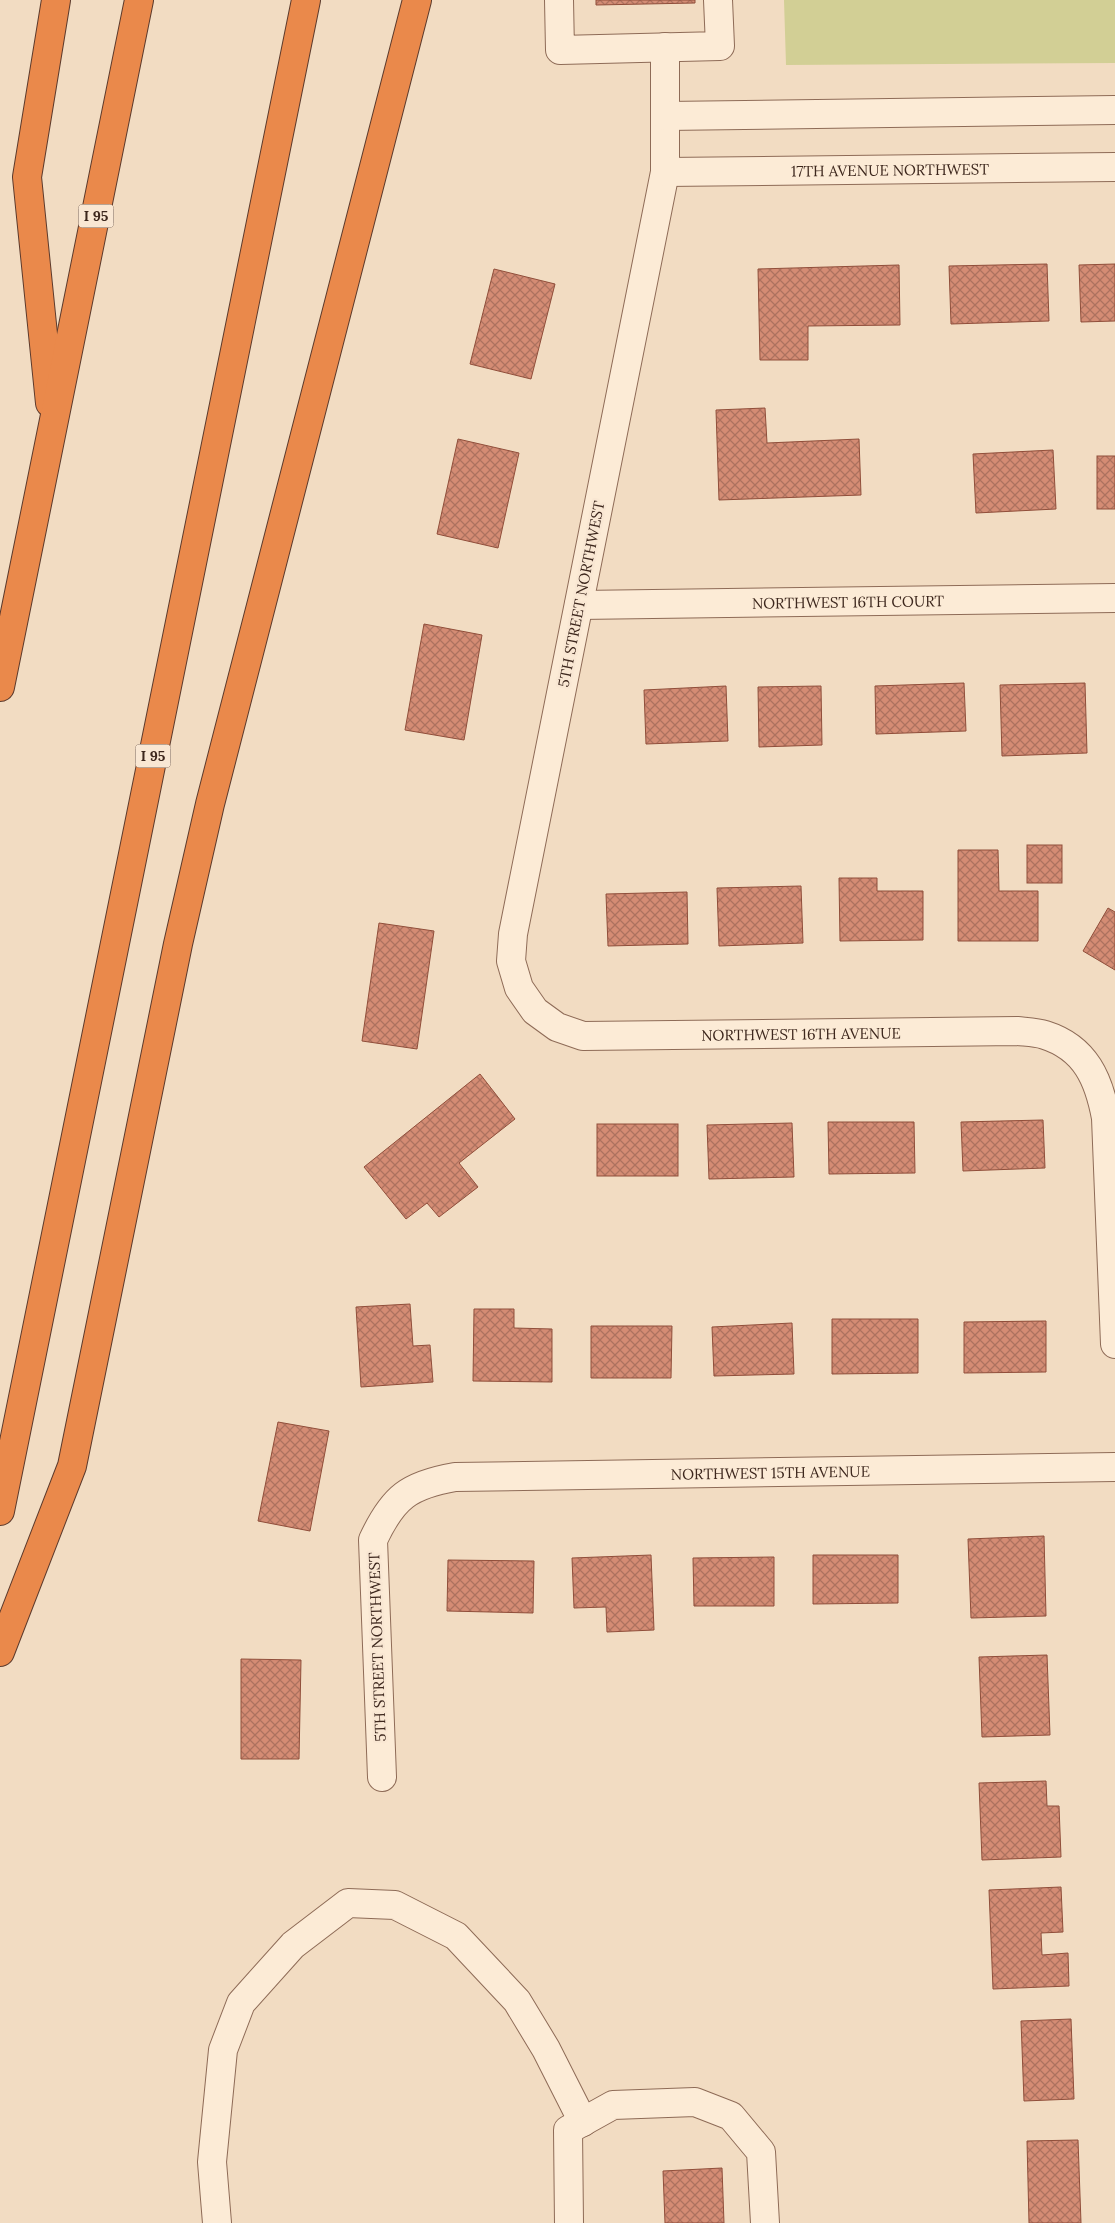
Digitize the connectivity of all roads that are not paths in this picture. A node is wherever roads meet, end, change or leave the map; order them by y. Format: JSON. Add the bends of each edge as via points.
{"nodes":[{"id":1,"x":56,"y":0,"type":"edge"},
{"id":2,"x":139,"y":0,"type":"edge"},
{"id":3,"x":306,"y":0,"type":"edge"},
{"id":4,"x":417,"y":0,"type":"edge"},
{"id":5,"x":559,"y":0,"type":"edge"},
{"id":6,"x":718,"y":0,"type":"edge"},
{"id":7,"x":665,"y":47,"type":"junction"},
{"id":8,"x":1115,"y":110,"type":"edge"},
{"id":9,"x":666,"y":116,"type":"junction"},
{"id":10,"x":1115,"y":167,"type":"edge"},
{"id":11,"x":664,"y":172,"type":"junction"},
{"id":12,"x":53,"y":432,"type":"junction"},
{"id":13,"x":1115,"y":598,"type":"edge"},
{"id":14,"x":579,"y":605,"type":"junction"},
{"id":15,"x":0,"y":687,"type":"edge"},
{"id":16,"x":535,"y":1011,"type":"joint"},
{"id":17,"x":1115,"y":1344,"type":"edge"},
{"id":18,"x":1115,"y":1467,"type":"edge"},
{"id":19,"x":428,"y":1482,"type":"joint"},
{"id":20,"x":0,"y":1511,"type":"edge"},
{"id":21,"x":0,"y":1652,"type":"edge"},
{"id":22,"x":382,"y":1777,"type":"dead end"},
{"id":23,"x":582,"y":2122,"type":"junction"},
{"id":24,"x":217,"y":2223,"type":"edge"},
{"id":25,"x":569,"y":2223,"type":"edge"},
{"id":26,"x":765,"y":2223,"type":"edge"}],
"edges":[{"from":1,"to":12,"type":"highway","via":[[27,177]]},
{"from":2,"to":12,"type":"highway","number":"I 95"},
{"from":3,"to":20,"type":"highway","number":"I 95"},
{"from":4,"to":21,"type":"highway","via":[[208,814],[178,944],[72,1466]]},
{"from":5,"to":7,"type":"street","via":[[560,50]]},
{"from":6,"to":7,"type":"street","via":[[720,46]]},
{"from":7,"to":9,"type":"street","name":"5TH STREET NORTHWEST"},
{"from":8,"to":9,"type":"street"},
{"from":9,"to":11,"type":"street","name":"5TH STREET NORTHWEST"},
{"from":10,"to":11,"type":"street","name":"17TH AVENUE NORTHWEST"},
{"from":11,"to":14,"type":"street","name":"5TH STREET NORTHWEST"},
{"from":12,"to":15,"type":"highway","number":"I 95"},
{"from":13,"to":14,"type":"street","name":"NORTHWEST 16TH COURT"},
{"from":14,"to":16,"type":"street","name":"5TH STREET NORTHWEST","via":[[513,934],[511,961],[519,988]]},
{"from":16,"to":17,"type":"street","name":"NORTHWEST 16TH AVENUE","via":[[557,1027],[583,1036],[1018,1031],[1045,1035],[1069,1047],[1089,1066],[1101,1091],[1106,1118]]},
{"from":18,"to":19,"type":"street","name":"NORTHWEST 15TH AVENUE","via":[[455,1477]]},
{"from":19,"to":22,"type":"street","name":"5TH STREET NORTHWEST","via":[[404,1495],[385,1515],[373,1540]]},
{"from":23,"to":24,"type":"street","via":[[546,2049],[517,2001],[456,1936],[395,1905],[348,1903],[293,1945],[241,2003],[223,2050],[212,2162]]},
{"from":23,"to":25,"type":"street","via":[[568,2130]]},
{"from":23,"to":26,"type":"street","via":[[613,2105],[622,2104],[695,2102],[731,2116],[761,2152]]}]}
